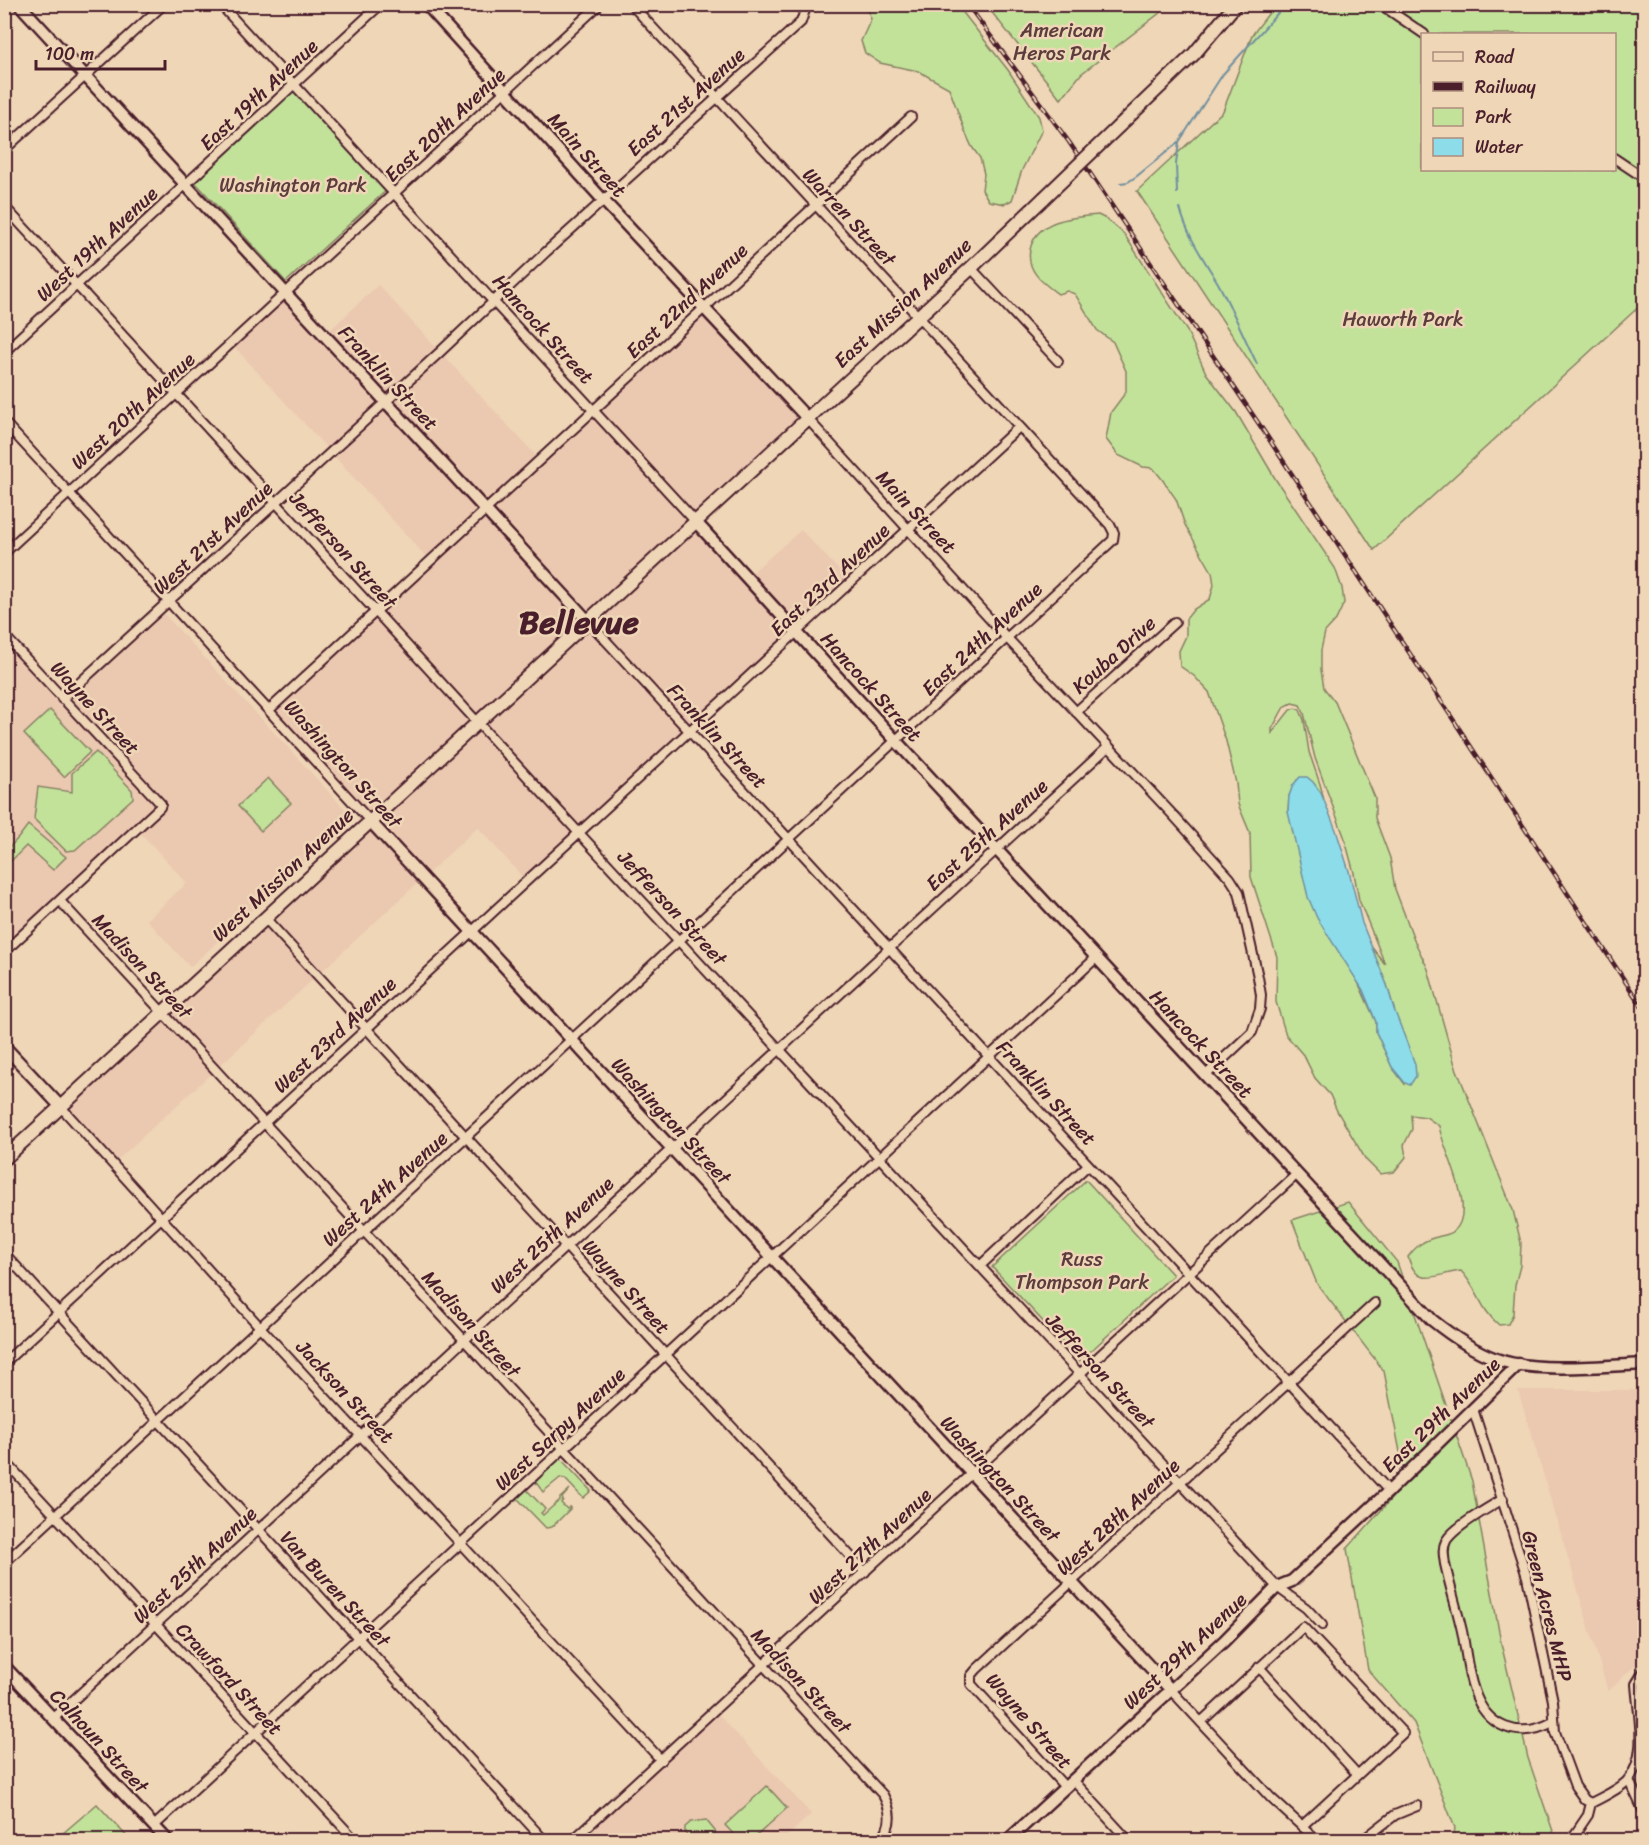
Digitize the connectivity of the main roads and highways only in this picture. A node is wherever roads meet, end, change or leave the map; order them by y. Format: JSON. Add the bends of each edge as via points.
{"nodes":[{"id":1,"x":1236,"y":4,"type":"edge"},
{"id":2,"x":587,"y":621,"type":"joint"},
{"id":3,"x":4,"y":1158,"type":"edge"}],
"edges":[{"from":1,"to":2,"type":"main road","name":"East Mission Avenue","bridge":true,"via":[[1194,54],[971,268]]},
{"from":2,"to":3,"type":"main road","name":"West Mission Avenue"}]}
